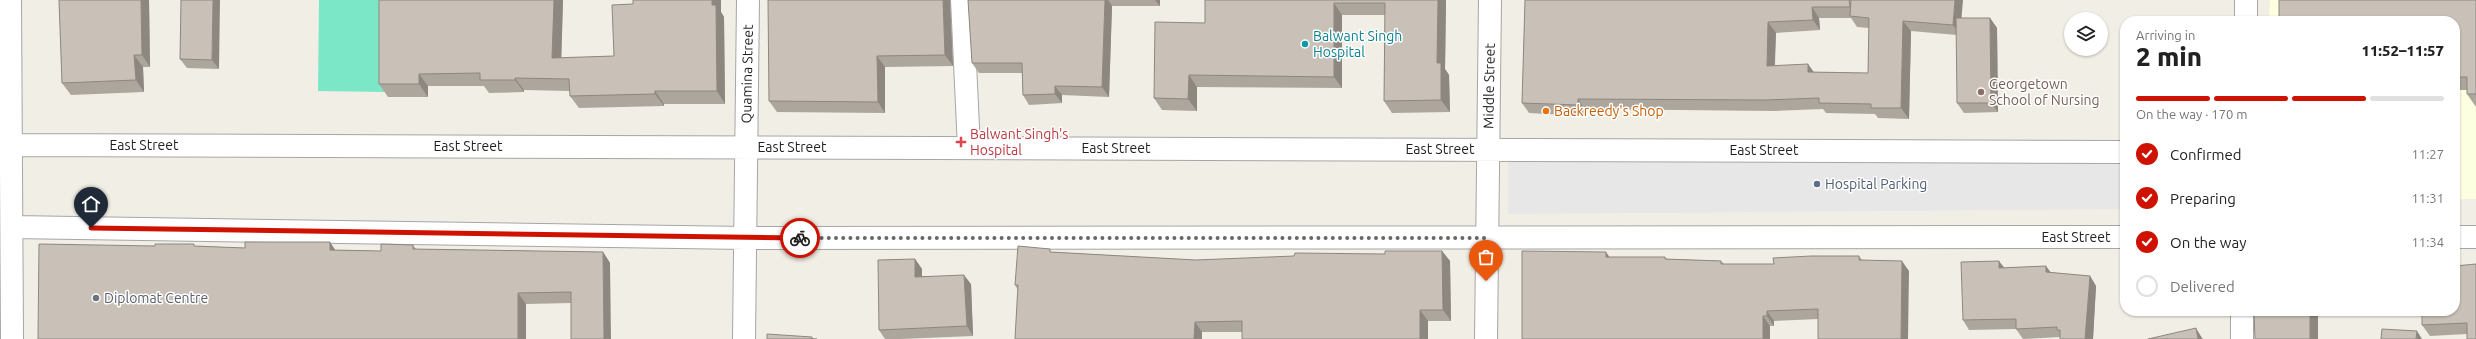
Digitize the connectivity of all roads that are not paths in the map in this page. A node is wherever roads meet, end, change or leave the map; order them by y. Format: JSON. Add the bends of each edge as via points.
{"nodes":[{"id":1,"x":10,"y":0,"type":"edge"},
{"id":2,"x":748,"y":0,"type":"edge"},
{"id":3,"x":962,"y":0,"type":"edge"},
{"id":4,"x":1490,"y":0,"type":"edge"},
{"id":5,"x":2246,"y":0,"type":"edge"},
{"id":6,"x":2246,"y":16,"type":"edge"},
{"id":7,"x":5,"y":145,"type":"edge"},
{"id":8,"x":747,"y":147,"type":"junction"},
{"id":9,"x":969,"y":148,"type":"junction"},
{"id":10,"x":1488,"y":150,"type":"junction"},
{"id":11,"x":2120,"y":152,"type":"edge"},
{"id":12,"x":12,"y":227,"type":"junction"},
{"id":13,"x":2120,"y":237,"type":"edge"},
{"id":14,"x":2460,"y":237,"type":"edge"},
{"id":15,"x":2476,"y":237,"type":"edge"},
{"id":16,"x":746,"y":238,"type":"junction"},
{"id":17,"x":1487,"y":238,"type":"junction"},
{"id":18,"x":2242,"y":316,"type":"edge"},
{"id":19,"x":12,"y":339,"type":"edge"},
{"id":20,"x":744,"y":339,"type":"edge"},
{"id":21,"x":1486,"y":339,"type":"edge"},
{"id":22,"x":2242,"y":339,"type":"edge"}],
"edges":[{"from":1,"to":7,"type":"street"},
{"from":2,"to":8,"type":"street","name":"Quamina Street"},
{"from":3,"to":9,"type":"street"},
{"from":4,"to":10,"type":"street","name":"Middle Street"},
{"from":5,"to":6,"type":"street"},
{"from":7,"to":8,"type":"street","name":"East Street"},
{"from":7,"to":12,"type":"street"},
{"from":8,"to":9,"type":"street","name":"East Street"},
{"from":8,"to":16,"type":"street","name":"Quamina Street"},
{"from":9,"to":10,"type":"street","name":"East Street"},
{"from":10,"to":11,"type":"street","name":"East Street"},
{"from":10,"to":17,"type":"street","name":"Middle Street"},
{"from":12,"to":16,"type":"street","name":"East Street"},
{"from":12,"to":19,"type":"street"},
{"from":13,"to":17,"type":"street","name":"East Street"},
{"from":14,"to":15,"type":"street"},
{"from":16,"to":17,"type":"street","name":"East Street"},
{"from":16,"to":20,"type":"street","name":"Quamina Street"},
{"from":17,"to":21,"type":"street","name":"Middle Street"},
{"from":18,"to":22,"type":"street"}]}
